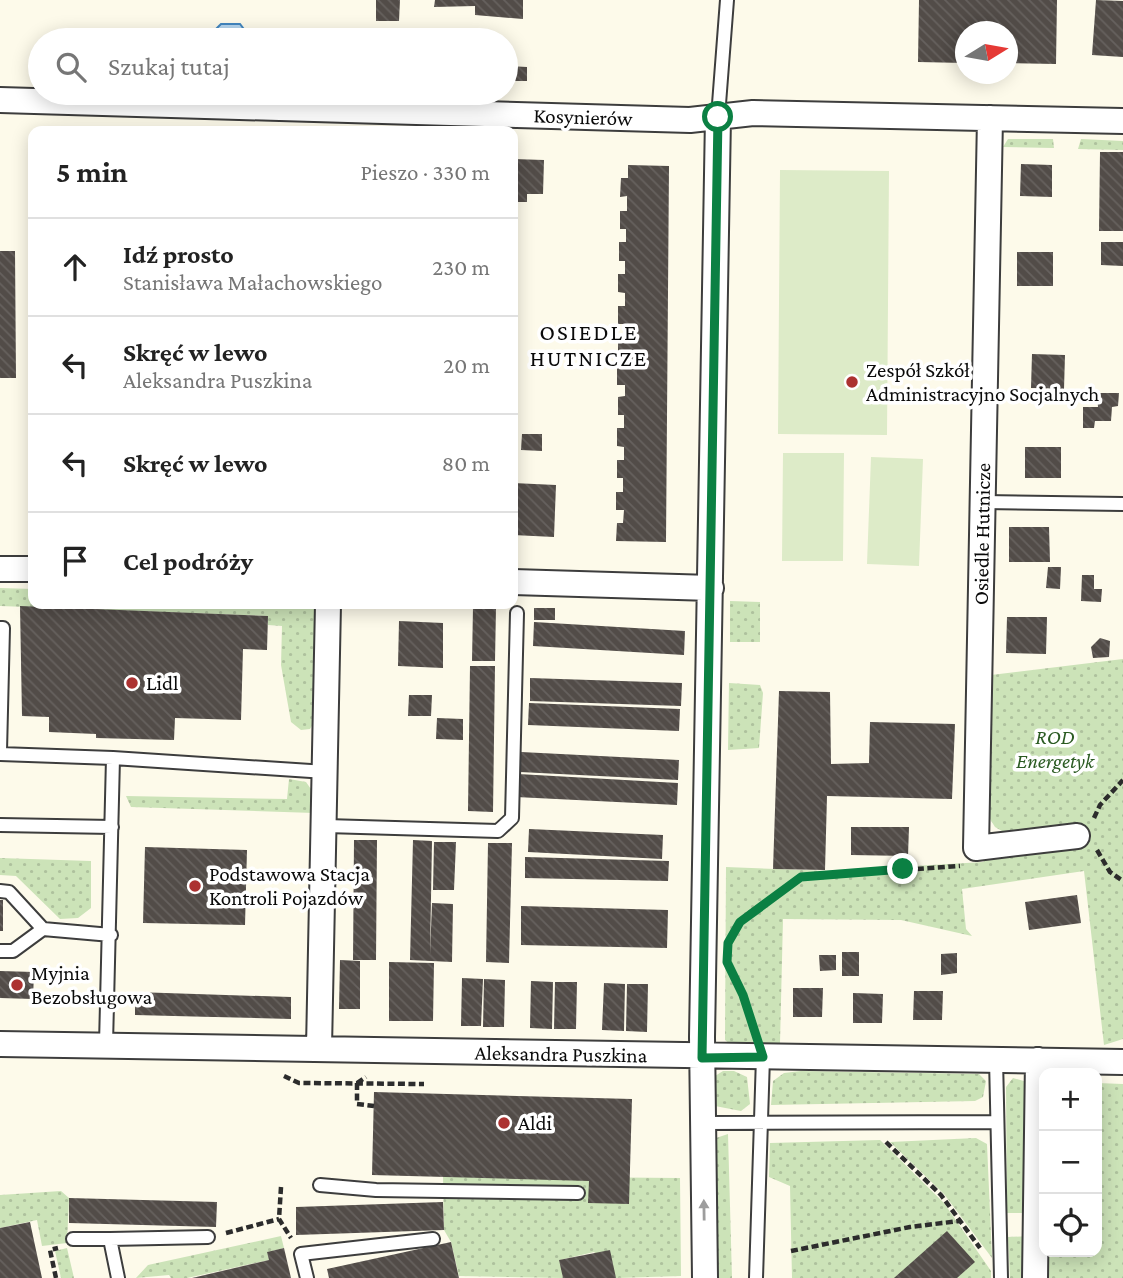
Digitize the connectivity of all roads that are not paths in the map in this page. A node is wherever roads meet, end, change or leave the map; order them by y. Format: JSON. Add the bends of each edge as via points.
{"nodes":[{"id":1,"x":727,"y":0,"type":"edge"},
{"id":2,"x":0,"y":100,"type":"edge"},
{"id":3,"x":28,"y":101,"type":"edge"},
{"id":4,"x":172,"y":105,"type":"edge"},
{"id":5,"x":718,"y":117,"type":"junction"},
{"id":6,"x":990,"y":118,"type":"junction"},
{"id":7,"x":1123,"y":121,"type":"edge"},
{"id":8,"x":983,"y":502,"type":"junction"},
{"id":9,"x":1123,"y":504,"type":"edge"},
{"id":10,"x":0,"y":569,"type":"edge"},
{"id":11,"x":28,"y":569,"type":"edge"},
{"id":12,"x":518,"y":582,"type":"edge"},
{"id":13,"x":711,"y":588,"type":"junction"},
{"id":14,"x":328,"y":609,"type":"edge"},
{"id":15,"x":517,"y":613,"type":"dead end"},
{"id":16,"x":0,"y":628,"type":"edge"},
{"id":17,"x":0,"y":753,"type":"edge"},
{"id":18,"x":113,"y":758,"type":"junction"},
{"id":19,"x":326,"y":772,"type":"junction"},
{"id":20,"x":0,"y":825,"type":"edge"},
{"id":21,"x":326,"y":826,"type":"junction"},
{"id":22,"x":112,"y":827,"type":"junction"},
{"id":23,"x":1077,"y":836,"type":"dead end"},
{"id":24,"x":0,"y":891,"type":"edge"},
{"id":25,"x":43,"y":929,"type":"junction"},
{"id":26,"x":111,"y":935,"type":"junction"},
{"id":27,"x":0,"y":951,"type":"edge"},
{"id":28,"x":0,"y":1044,"type":"edge"},
{"id":29,"x":106,"y":1044,"type":"junction"},
{"id":30,"x":320,"y":1048,"type":"junction"},
{"id":31,"x":763,"y":1057,"type":"junction"},
{"id":32,"x":702,"y":1058,"type":"junction"},
{"id":33,"x":996,"y":1059,"type":"junction"},
{"id":34,"x":1038,"y":1060,"type":"junction"},
{"id":35,"x":1123,"y":1062,"type":"edge"},
{"id":36,"x":760,"y":1122,"type":"junction"},
{"id":37,"x":997,"y":1122,"type":"junction"},
{"id":38,"x":704,"y":1123,"type":"junction"},
{"id":39,"x":320,"y":1185,"type":"dead end"},
{"id":40,"x":578,"y":1193,"type":"dead end"},
{"id":41,"x":208,"y":1237,"type":"road end"},
{"id":42,"x":73,"y":1238,"type":"dead end"},
{"id":43,"x":110,"y":1239,"type":"junction"},
{"id":44,"x":433,"y":1239,"type":"dead end"},
{"id":45,"x":118,"y":1278,"type":"edge"},
{"id":46,"x":307,"y":1278,"type":"edge"},
{"id":47,"x":705,"y":1278,"type":"edge"},
{"id":48,"x":757,"y":1278,"type":"edge"},
{"id":49,"x":1001,"y":1278,"type":"edge"},
{"id":50,"x":1035,"y":1278,"type":"edge"}],
"edges":[{"from":1,"to":5,"type":"lane"},
{"from":2,"to":3,"type":"street","name":"Kosynierów"},
{"from":4,"to":5,"type":"street","name":"Kosynierów","via":[[690,120]]},
{"from":5,"to":6,"type":"street","name":"Kosynierów","via":[[753,113]]},
{"from":5,"to":13,"type":"street"},
{"from":6,"to":7,"type":"street","name":"Kosynierów"},
{"from":6,"to":8,"type":"street","name":"Osiedle Hutnicze"},
{"from":8,"to":9,"type":"lane"},
{"from":8,"to":23,"type":"street","name":"Osiedle Hutnicze","via":[[976,848]]},
{"from":10,"to":11,"type":"street"},
{"from":12,"to":13,"type":"street"},
{"from":13,"to":32,"type":"street"},
{"from":14,"to":19,"type":"street"},
{"from":15,"to":21,"type":"lane","via":[[512,818],[498,831]]},
{"from":16,"to":17,"type":"lane"},
{"from":17,"to":18,"type":"lane"},
{"from":18,"to":19,"type":"lane"},
{"from":18,"to":22,"type":"lane"},
{"from":19,"to":21,"type":"street"},
{"from":20,"to":22,"type":"lane"},
{"from":21,"to":30,"type":"street"},
{"from":22,"to":26,"type":"lane"},
{"from":24,"to":25,"type":"lane","via":[[9,892]]},
{"from":25,"to":26,"type":"lane"},
{"from":25,"to":27,"type":"lane","via":[[13,951]]},
{"from":26,"to":29,"type":"lane"},
{"from":28,"to":29,"type":"street","name":"Aleksandra Puszkina"},
{"from":29,"to":30,"type":"street","name":"Aleksandra Puszkina"},
{"from":30,"to":32,"type":"street","name":"Aleksandra Puszkina"},
{"from":31,"to":32,"type":"street","name":"Aleksandra Puszkina"},
{"from":31,"to":33,"type":"street","name":"Aleksandra Puszkina"},
{"from":31,"to":36,"type":"lane"},
{"from":32,"to":38,"type":"street"},
{"from":33,"to":34,"type":"street","name":"Aleksandra Puszkina"},
{"from":33,"to":37,"type":"lane"},
{"from":34,"to":35,"type":"street","name":"Aleksandra Puszkina"},
{"from":34,"to":50,"type":"street"},
{"from":36,"to":37,"type":"lane"},
{"from":36,"to":38,"type":"lane"},
{"from":36,"to":48,"type":"lane"},
{"from":37,"to":49,"type":"lane"},
{"from":47,"to":38,"type":"street","one_way":true},
{"from":39,"to":40,"type":"lane"},
{"from":41,"to":43,"type":"lane"},
{"from":42,"to":43,"type":"lane"},
{"from":43,"to":45,"type":"lane"},
{"from":44,"to":46,"type":"lane","via":[[301,1254]]}]}
